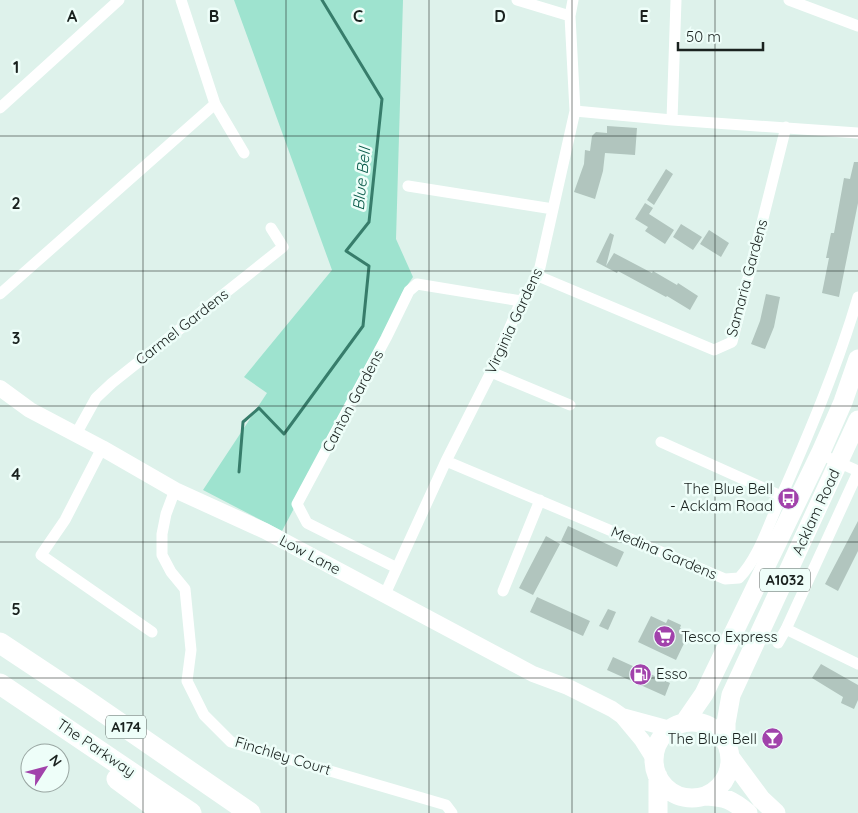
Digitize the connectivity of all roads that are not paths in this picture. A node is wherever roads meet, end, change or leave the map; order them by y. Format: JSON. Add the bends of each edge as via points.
{"nodes":[{"id":1,"x":119,"y":0,"type":"edge"},
{"id":2,"x":181,"y":0,"type":"edge"},
{"id":3,"x":517,"y":0,"type":"edge"},
{"id":4,"x":573,"y":0,"type":"edge"},
{"id":5,"x":676,"y":0,"type":"edge"},
{"id":6,"x":789,"y":0,"type":"edge"},
{"id":7,"x":570,"y":16,"type":"junction"},
{"id":8,"x":858,"y":26,"type":"edge"},
{"id":9,"x":215,"y":104,"type":"junction"},
{"id":10,"x":0,"y":108,"type":"edge"},
{"id":11,"x":575,"y":111,"type":"junction"},
{"id":12,"x":672,"y":120,"type":"junction"},
{"id":13,"x":786,"y":127,"type":"junction"},
{"id":14,"x":858,"y":133,"type":"edge"},
{"id":15,"x":244,"y":153,"type":"dead end"},
{"id":16,"x":408,"y":186,"type":"dead end"},
{"id":17,"x":553,"y":209,"type":"junction"},
{"id":18,"x":271,"y":228,"type":"dead end"},
{"id":19,"x":538,"y":276,"type":"junction"},
{"id":20,"x":0,"y":294,"type":"edge"},
{"id":21,"x":858,"y":297,"type":"edge"},
{"id":22,"x":521,"y":301,"type":"junction"},
{"id":23,"x":858,"y":359,"type":"edge"},
{"id":24,"x":490,"y":372,"type":"junction"},
{"id":25,"x":0,"y":388,"type":"edge"},
{"id":26,"x":570,"y":405,"type":"dead end"},
{"id":27,"x":858,"y":420,"type":"edge"},
{"id":28,"x":76,"y":434,"type":"junction"},
{"id":29,"x":661,"y":442,"type":"dead end"},
{"id":30,"x":102,"y":448,"type":"junction"},
{"id":31,"x":820,"y":454,"type":"junction"},
{"id":32,"x":446,"y":462,"type":"junction"},
{"id":33,"x":840,"y":462,"type":"junction"},
{"id":34,"x":858,"y":471,"type":"edge"},
{"id":35,"x":175,"y":490,"type":"junction"},
{"id":36,"x":781,"y":496,"type":"junction"},
{"id":37,"x":540,"y":500,"type":"junction"},
{"id":38,"x":397,"y":568,"type":"junction"},
{"id":39,"x":503,"y":591,"type":"dead end"},
{"id":40,"x":385,"y":594,"type":"junction"},
{"id":41,"x":786,"y":629,"type":"junction"},
{"id":42,"x":152,"y":632,"type":"dead end"},
{"id":43,"x":0,"y":643,"type":"edge"},
{"id":44,"x":778,"y":643,"type":"dead end"},
{"id":45,"x":858,"y":664,"type":"edge"},
{"id":46,"x":0,"y":684,"type":"edge"},
{"id":47,"x":0,"y":695,"type":"edge"},
{"id":48,"x":622,"y":716,"type":"junction"},
{"id":49,"x":677,"y":726,"type":"junction"},
{"id":50,"x":728,"y":750,"type":"junction"},
{"id":51,"x":656,"y":767,"type":"junction"},
{"id":52,"x":696,"y":802,"type":"edge"},
{"id":53,"x":163,"y":813,"type":"edge"},
{"id":54,"x":191,"y":813,"type":"edge"},
{"id":55,"x":250,"y":813,"type":"edge"},
{"id":56,"x":452,"y":813,"type":"edge"},
{"id":57,"x":658,"y":813,"type":"edge"},
{"id":58,"x":748,"y":813,"type":"edge"},
{"id":59,"x":776,"y":813,"type":"edge"}],
"edges":[{"from":1,"to":10,"type":"street"},
{"from":2,"to":9,"type":"street"},
{"from":3,"to":7,"type":"street"},
{"from":4,"to":7,"type":"street","name":"Virginia Gardens"},
{"from":5,"to":12,"type":"street"},
{"from":6,"to":8,"type":"street"},
{"from":7,"to":11,"type":"street","name":"Virginia Gardens"},
{"from":9,"to":15,"type":"street"},
{"from":9,"to":20,"type":"street"},
{"from":11,"to":12,"type":"street"},
{"from":11,"to":17,"type":"street","name":"Virginia Gardens"},
{"from":12,"to":13,"type":"street"},
{"from":13,"to":14,"type":"street"},
{"from":13,"to":19,"type":"street","name":"Samaria Gardens","via":[[732,342],[714,350]]},
{"from":16,"to":17,"type":"street"},
{"from":17,"to":19,"type":"street","name":"Virginia Gardens"},
{"from":18,"to":28,"type":"street","name":"Carmel Gardens","via":[[284,247],[112,383],[96,398]]},
{"from":19,"to":22,"type":"street","name":"Virginia Gardens"},
{"from":21,"to":36,"type":"street","name":"Medina Gardens","via":[[827,387]]},
{"from":22,"to":24,"type":"street","name":"Virginia Gardens"},
{"from":22,"to":38,"type":"street","name":"Canton Gardens","via":[[417,284],[409,290],[297,504],[307,523]]},
{"from":23,"to":31,"type":"main road","name":"Acklam Road","number":"A1032"},
{"from":24,"to":26,"type":"street"},
{"from":24,"to":32,"type":"street","name":"Virginia Gardens"},
{"from":25,"to":28,"type":"main road","name":"Low Lane","via":[[30,410]]},
{"from":27,"to":33,"type":"main road","name":"Acklam Road","number":"A1032"},
{"from":28,"to":30,"type":"main road","name":"Low Lane"},
{"from":29,"to":36,"type":"street"},
{"from":30,"to":35,"type":"main road","name":"Low Lane"},
{"from":30,"to":42,"type":"street","via":[[65,520],[41,555]]},
{"from":31,"to":33,"type":"street"},
{"from":31,"to":49,"type":"main road","name":"Acklam Road","number":"A1032","via":[[704,694],[694,712]]},
{"from":32,"to":37,"type":"street","name":"Medina Gardens"},
{"from":32,"to":38,"type":"street","name":"Virginia Gardens"},
{"from":33,"to":34,"type":"street"},
{"from":33,"to":50,"type":"main road","name":"Acklam Road","number":"A1032","via":[[731,694],[726,723]]},
{"from":34,"to":41,"type":"street"},
{"from":35,"to":40,"type":"main road","name":"Low Lane","via":[[265,531]]},
{"from":35,"to":56,"type":"street","name":"Finchley Court","via":[[163,527],[162,555],[185,589],[191,650],[187,682],[204,715],[231,742],[446,805]]},
{"from":36,"to":37,"type":"street","name":"Medina Gardens","via":[[748,568],[739,578],[725,579]]},
{"from":37,"to":39,"type":"street"},
{"from":38,"to":40,"type":"street","name":"Virginia Gardens"},
{"from":40,"to":48,"type":"main road","name":"Low Lane","via":[[533,674]]},
{"from":41,"to":44,"type":"street"},
{"from":41,"to":45,"type":"street"},
{"from":43,"to":55,"type":"highway","number":"A174"},
{"from":46,"to":54,"type":"highway","name":"The Parkway","number":"A174"},
{"from":47,"to":53,"type":"highway"},
{"from":48,"to":49,"type":"main road","name":"Low Lane"},
{"from":48,"to":51,"type":"main road","name":"Low Lane","via":[[642,740]]},
{"from":49,"to":50,"type":"main road","via":[[696,722],[708,726],[719,733]]},
{"from":49,"to":51,"type":"main road","number":"A1032","via":[[659,742]]},
{"from":50,"to":52,"type":"main road","number":"A1032","via":[[727,774],[722,783]]},
{"from":50,"to":59,"type":"main road","via":[[761,799]]},
{"from":51,"to":52,"type":"main road","via":[[664,785]]},
{"from":51,"to":57,"type":"main road","number":"A1032"},
{"from":52,"to":58,"type":"main road","via":[[723,797]]}]}
